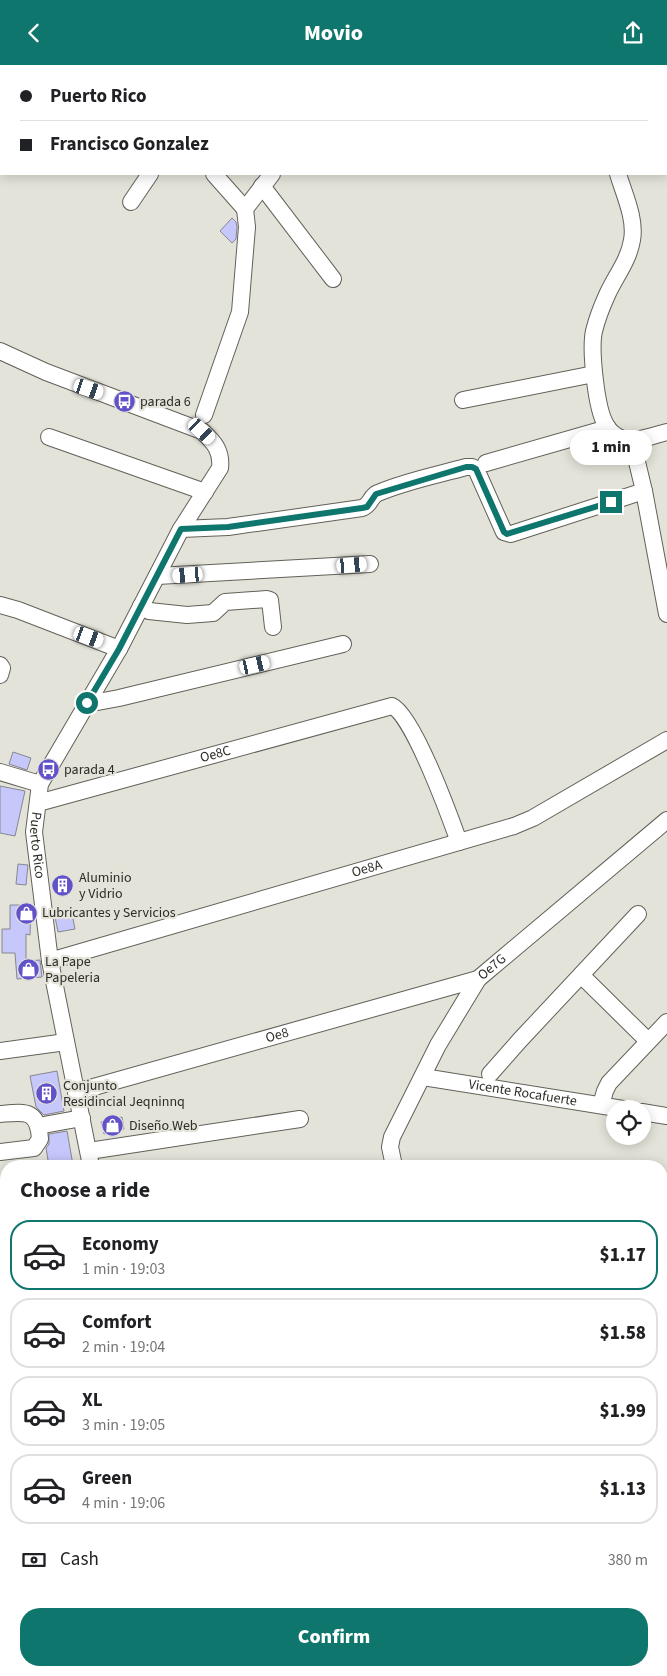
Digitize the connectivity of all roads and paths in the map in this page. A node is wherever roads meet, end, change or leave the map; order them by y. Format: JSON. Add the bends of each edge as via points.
{"nodes":[{"id":1,"x":149,"y":175,"type":"edge"},
{"id":2,"x":215,"y":175,"type":"edge"},
{"id":3,"x":618,"y":175,"type":"edge"},
{"id":4,"x":267,"y":180,"type":"edge"},
{"id":5,"x":131,"y":202,"type":"dead end"},
{"id":6,"x":245,"y":209,"type":"junction"},
{"id":7,"x":333,"y":279,"type":"dead end"},
{"id":8,"x":0,"y":351,"type":"edge"},
{"id":9,"x":594,"y":374,"type":"junction"},
{"id":10,"x":463,"y":400,"type":"dead end"},
{"id":11,"x":204,"y":415,"type":"dead end"},
{"id":12,"x":608,"y":428,"type":"junction"},
{"id":13,"x":667,"y":432,"type":"edge"},
{"id":14,"x":49,"y":437,"type":"dead end"},
{"id":15,"x":632,"y":441,"type":"junction"},
{"id":16,"x":486,"y":463,"type":"dead end"},
{"id":17,"x":644,"y":491,"type":"junction"},
{"id":18,"x":205,"y":492,"type":"junction"},
{"id":19,"x":181,"y":529,"type":"junction"},
{"id":20,"x":370,"y":564,"type":"dead end"},
{"id":21,"x":157,"y":575,"type":"junction"},
{"id":22,"x":0,"y":605,"type":"edge"},
{"id":23,"x":141,"y":606,"type":"junction"},
{"id":24,"x":667,"y":614,"type":"edge"},
{"id":25,"x":273,"y":627,"type":"dead end"},
{"id":26,"x":343,"y":644,"type":"dead end"},
{"id":27,"x":119,"y":649,"type":"junction"},
{"id":28,"x":0,"y":665,"type":"edge"},
{"id":29,"x":0,"y":675,"type":"edge"},
{"id":30,"x":87,"y":703,"type":"junction"},
{"id":31,"x":667,"y":740,"type":"edge"},
{"id":32,"x":0,"y":772,"type":"edge"},
{"id":33,"x":40,"y":785,"type":"junction"},
{"id":34,"x":38,"y":803,"type":"junction"},
{"id":35,"x":667,"y":820,"type":"edge"},
{"id":36,"x":459,"y":842,"type":"junction"},
{"id":37,"x":638,"y":915,"type":"dead end"},
{"id":38,"x":50,"y":961,"type":"junction"},
{"id":39,"x":581,"y":975,"type":"junction"},
{"id":40,"x":478,"y":979,"type":"junction"},
{"id":41,"x":667,"y":1022,"type":"edge"},
{"id":42,"x":66,"y":1041,"type":"junction"},
{"id":43,"x":648,"y":1041,"type":"junction"},
{"id":44,"x":0,"y":1051,"type":"edge"},
{"id":45,"x":490,"y":1074,"type":"dead end"},
{"id":46,"x":423,"y":1077,"type":"junction"},
{"id":47,"x":76,"y":1092,"type":"junction"},
{"id":48,"x":601,"y":1105,"type":"junction"},
{"id":49,"x":606,"y":1106,"type":"edge"},
{"id":50,"x":651,"y":1113,"type":"edge"},
{"id":51,"x":0,"y":1114,"type":"edge"},
{"id":52,"x":667,"y":1115,"type":"edge"},
{"id":53,"x":82,"y":1118,"type":"junction"},
{"id":54,"x":300,"y":1119,"type":"dead end"},
{"id":55,"x":38,"y":1126,"type":"junction"},
{"id":56,"x":0,"y":1152,"type":"edge"},
{"id":57,"x":90,"y":1159,"type":"edge"},
{"id":58,"x":393,"y":1160,"type":"edge"}],
"edges":[{"from":1,"to":5,"type":"street"},
{"from":2,"to":6,"type":"street"},
{"from":3,"to":9,"type":"street","via":[[632,221],[632,240],[624,264],[606,296],[594,333]]},
{"from":4,"to":6,"type":"street"},
{"from":4,"to":7,"type":"street"},
{"from":6,"to":11,"type":"street","via":[[247,227],[240,312]]},
{"from":8,"to":18,"type":"street","name":"Puerto Rico","via":[[81,386],[202,431],[213,441],[221,460],[220,468]]},
{"from":9,"to":10,"type":"street"},
{"from":9,"to":12,"type":"street","via":[[604,423]]},
{"from":12,"to":15,"type":"street","via":[[621,439]]},
{"from":12,"to":16,"type":"street"},
{"from":13,"to":15,"type":"street"},
{"from":14,"to":18,"type":"street"},
{"from":15,"to":17,"type":"street"},
{"from":17,"to":19,"type":"street","via":[[511,534],[504,532],[476,469],[466,467],[376,494],[367,507],[228,527]]},
{"from":17,"to":24,"type":"street"},
{"from":18,"to":19,"type":"street","name":"Puerto Rico"},
{"from":19,"to":21,"type":"street","name":"Puerto Rico"},
{"from":20,"to":21,"type":"street"},
{"from":21,"to":23,"type":"street","name":"Puerto Rico"},
{"from":22,"to":27,"type":"street"},
{"from":23,"to":25,"type":"street","via":[[149,611],[187,615],[213,613],[225,602],[267,599],[272,604]]},
{"from":23,"to":27,"type":"street","name":"Puerto Rico"},
{"from":26,"to":30,"type":"street"},
{"from":27,"to":30,"type":"street","name":"Puerto Rico"},
{"from":28,"to":29,"type":"street"},
{"from":30,"to":33,"type":"street","name":"Puerto Rico"},
{"from":31,"to":36,"type":"street","name":"Oe8A","via":[[522,824]]},
{"from":32,"to":33,"type":"street"},
{"from":33,"to":34,"type":"street","name":"Puerto Rico"},
{"from":34,"to":36,"type":"street","name":"Oe8C","via":[[392,706],[397,708],[425,757]]},
{"from":34,"to":38,"type":"street","name":"Puerto Rico","via":[[34,832]]},
{"from":35,"to":40,"type":"street","name":"Oe7G"},
{"from":36,"to":38,"type":"street","name":"Oe8A"},
{"from":37,"to":39,"type":"street"},
{"from":38,"to":42,"type":"street","name":"Puerto Rico"},
{"from":39,"to":43,"type":"street"},
{"from":39,"to":45,"type":"street"},
{"from":40,"to":46,"type":"street","name":"Oe7G","via":[[438,1045]]},
{"from":40,"to":47,"type":"street","name":"Oe8"},
{"from":41,"to":43,"type":"street"},
{"from":42,"to":44,"type":"street"},
{"from":42,"to":47,"type":"street","name":"Puerto Rico"},
{"from":43,"to":48,"type":"street","via":[[610,1083]]},
{"from":46,"to":48,"type":"street","name":"Vicente Rocafuerte"},
{"from":46,"to":58,"type":"street","name":"Oe7G","via":[[392,1137]]},
{"from":47,"to":53,"type":"street","name":"Puerto Rico"},
{"from":48,"to":49,"type":"street","name":"Vicente Rocafuerte"},
{"from":50,"to":52,"type":"street"},
{"from":51,"to":55,"type":"street","via":[[25,1112],[34,1118]]},
{"from":53,"to":55,"type":"street"},
{"from":53,"to":57,"type":"street","name":"Puerto Rico"},
{"from":54,"to":57,"type":"street"},
{"from":55,"to":56,"type":"street","via":[[40,1139],[34,1148]]}]}
